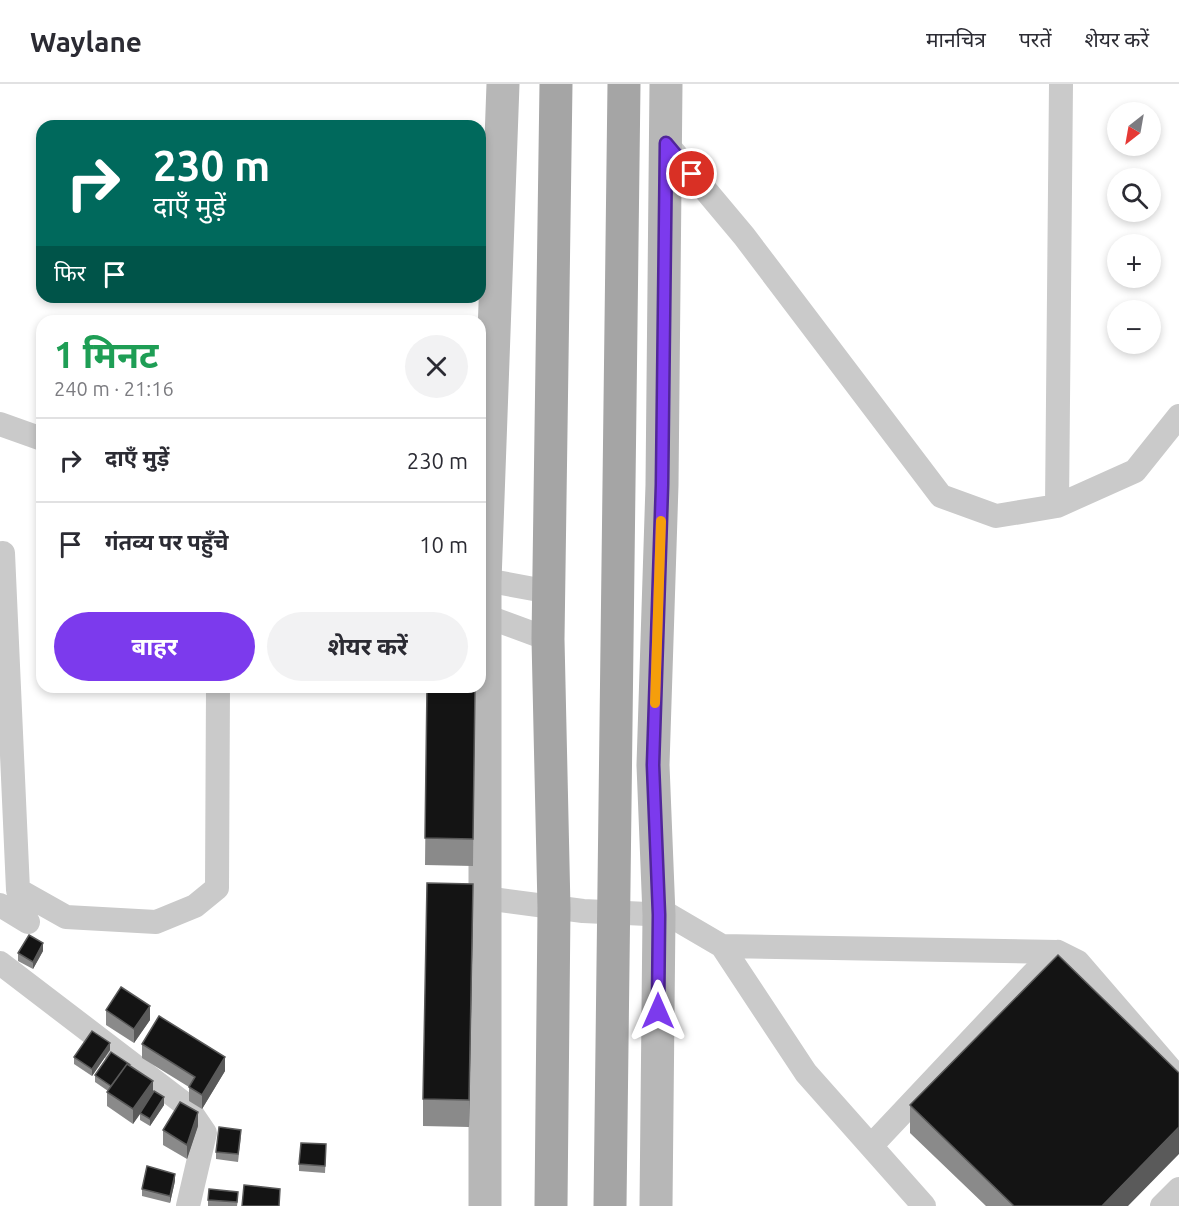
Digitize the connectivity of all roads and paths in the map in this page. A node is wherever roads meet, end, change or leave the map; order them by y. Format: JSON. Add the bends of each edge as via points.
{"nodes":[{"id":1,"x":503,"y":84,"type":"edge"},
{"id":2,"x":556,"y":84,"type":"edge"},
{"id":3,"x":624,"y":84,"type":"edge"},
{"id":4,"x":666,"y":84,"type":"edge"},
{"id":5,"x":1061,"y":84,"type":"edge"},
{"id":6,"x":666,"y":143,"type":"junction"},
{"id":7,"x":1179,"y":416,"type":"edge"},
{"id":8,"x":0,"y":424,"type":"edge"},
{"id":9,"x":36,"y":436,"type":"edge"},
{"id":10,"x":486,"y":506,"type":"edge"},
{"id":11,"x":1057,"y":506,"type":"junction"},
{"id":12,"x":3,"y":553,"type":"dead end"},
{"id":13,"x":486,"y":581,"type":"edge"},
{"id":14,"x":550,"y":592,"type":"junction"},
{"id":15,"x":486,"y":616,"type":"edge"},
{"id":16,"x":548,"y":639,"type":"junction"},
{"id":17,"x":218,"y":693,"type":"edge"},
{"id":18,"x":484,"y":693,"type":"edge"},
{"id":19,"x":485,"y":898,"type":"junction"},
{"id":20,"x":0,"y":905,"type":"edge"},
{"id":21,"x":554,"y":908,"type":"junction"},
{"id":22,"x":615,"y":913,"type":"junction"},
{"id":23,"x":659,"y":915,"type":"junction"},
{"id":24,"x":28,"y":922,"type":"dead end"},
{"id":25,"x":722,"y":946,"type":"junction"},
{"id":26,"x":1058,"y":952,"type":"junction"},
{"id":27,"x":0,"y":963,"type":"edge"},
{"id":28,"x":1179,"y":1079,"type":"edge"},
{"id":29,"x":871,"y":1146,"type":"junction"},
{"id":30,"x":1179,"y":1189,"type":"edge"},
{"id":31,"x":188,"y":1206,"type":"edge"},
{"id":32,"x":485,"y":1206,"type":"edge"},
{"id":33,"x":551,"y":1206,"type":"edge"},
{"id":34,"x":610,"y":1206,"type":"edge"},
{"id":35,"x":656,"y":1206,"type":"edge"},
{"id":36,"x":924,"y":1206,"type":"edge"},
{"id":37,"x":1162,"y":1206,"type":"edge"}],
"edges":[{"from":1,"to":10,"type":"street"},
{"from":2,"to":14,"type":"main road"},
{"from":3,"to":22,"type":"main road"},
{"from":4,"to":6,"type":"street"},
{"from":5,"to":11,"type":"street"},
{"from":6,"to":11,"type":"street","via":[[744,236],[941,496],[996,516]]},
{"from":6,"to":23,"type":"street","via":[[662,485],[653,765]]},
{"from":7,"to":11,"type":"street","via":[[1135,471]]},
{"from":8,"to":9,"type":"street"},
{"from":12,"to":17,"type":"street","via":[[18,890],[66,917],[156,922],[195,906],[218,888]]},
{"from":13,"to":14,"type":"street"},
{"from":14,"to":16,"type":"main road"},
{"from":15,"to":16,"type":"street"},
{"from":16,"to":21,"type":"main road"},
{"from":18,"to":19,"type":"street"},
{"from":19,"to":21,"type":"street"},
{"from":19,"to":32,"type":"street"},
{"from":20,"to":24,"type":"street"},
{"from":21,"to":22,"type":"street"},
{"from":21,"to":33,"type":"main road"},
{"from":22,"to":23,"type":"street"},
{"from":22,"to":34,"type":"main road"},
{"from":23,"to":25,"type":"street","via":[[669,915]]},
{"from":23,"to":35,"type":"street"},
{"from":25,"to":26,"type":"street"},
{"from":25,"to":29,"type":"street","via":[[807,1072]]},
{"from":26,"to":28,"type":"street","via":[[1078,962]]},
{"from":26,"to":29,"type":"street"},
{"from":27,"to":31,"type":"street","via":[[186,1105],[204,1133]]},
{"from":29,"to":36,"type":"street"},
{"from":30,"to":37,"type":"street"}]}
